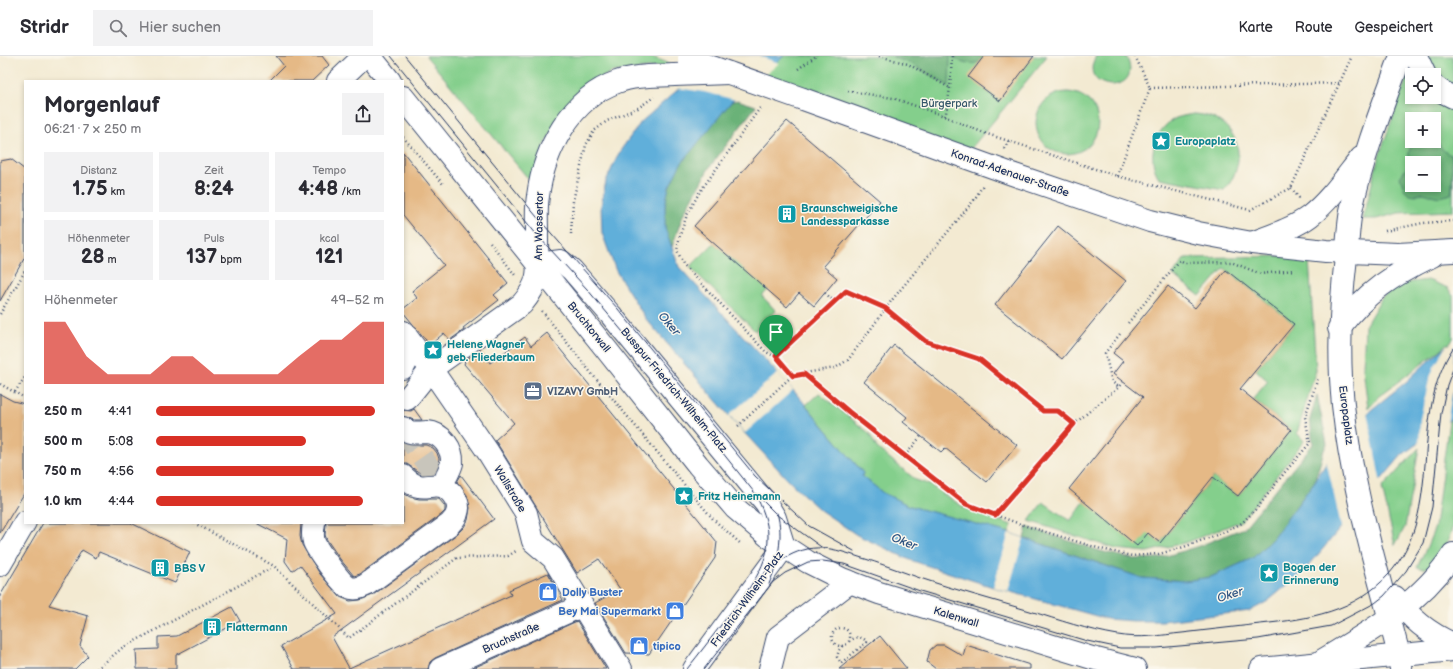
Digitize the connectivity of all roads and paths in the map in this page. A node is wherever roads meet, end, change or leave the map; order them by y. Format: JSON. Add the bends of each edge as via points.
{"nodes":[{"id":1,"x":364,"y":56,"type":"edge"},
{"id":2,"x":370,"y":56,"type":"edge"},
{"id":3,"x":816,"y":56,"type":"edge"},
{"id":4,"x":879,"y":56,"type":"edge"},
{"id":5,"x":952,"y":56,"type":"edge"},
{"id":6,"x":1135,"y":56,"type":"edge"},
{"id":7,"x":1352,"y":56,"type":"edge"},
{"id":8,"x":1401,"y":56,"type":"edge"},
{"id":9,"x":1416,"y":56,"type":"edge"},
{"id":10,"x":682,"y":63,"type":"edge"},
{"id":11,"x":1422,"y":68,"type":"edge"},
{"id":12,"x":798,"y":69,"type":"dead end"},
{"id":13,"x":339,"y":80,"type":"edge"},
{"id":14,"x":389,"y":80,"type":"edge"},
{"id":15,"x":1340,"y":83,"type":"junction"},
{"id":16,"x":950,"y":88,"type":"junction"},
{"id":17,"x":1150,"y":88,"type":"junction"},
{"id":18,"x":846,"y":91,"type":"dead end"},
{"id":19,"x":1441,"y":91,"type":"edge"},
{"id":20,"x":657,"y":96,"type":"dead end"},
{"id":21,"x":1453,"y":97,"type":"edge"},
{"id":22,"x":404,"y":98,"type":"edge"},
{"id":23,"x":760,"y":108,"type":"dead end"},
{"id":24,"x":944,"y":116,"type":"junction"},
{"id":25,"x":984,"y":133,"type":"junction"},
{"id":26,"x":980,"y":136,"type":"dead end"},
{"id":27,"x":404,"y":138,"type":"edge"},
{"id":28,"x":1366,"y":152,"type":"junction"},
{"id":29,"x":993,"y":168,"type":"junction"},
{"id":30,"x":1117,"y":176,"type":"junction"},
{"id":31,"x":446,"y":187,"type":"dead end"},
{"id":32,"x":1453,"y":221,"type":"edge"},
{"id":33,"x":1379,"y":232,"type":"dead end"},
{"id":34,"x":571,"y":234,"type":"dead end"},
{"id":35,"x":488,"y":238,"type":"dead end"},
{"id":36,"x":1252,"y":243,"type":"junction"},
{"id":37,"x":1346,"y":252,"type":"junction"},
{"id":38,"x":1445,"y":252,"type":"edge"},
{"id":39,"x":538,"y":264,"type":"junction"},
{"id":40,"x":1453,"y":267,"type":"edge"},
{"id":41,"x":1295,"y":270,"type":"dead end"},
{"id":42,"x":24,"y":273,"type":"edge"},
{"id":43,"x":825,"y":293,"type":"dead end"},
{"id":44,"x":529,"y":295,"type":"junction"},
{"id":45,"x":834,"y":302,"type":"junction"},
{"id":46,"x":885,"y":308,"type":"junction"},
{"id":47,"x":0,"y":314,"type":"edge"},
{"id":48,"x":1128,"y":324,"type":"dead end"},
{"id":49,"x":1339,"y":328,"type":"junction"},
{"id":50,"x":405,"y":334,"type":"edge"},
{"id":51,"x":1120,"y":334,"type":"dead end"},
{"id":52,"x":776,"y":356,"type":"junction"},
{"id":53,"x":404,"y":366,"type":"edge"},
{"id":54,"x":431,"y":369,"type":"junction"},
{"id":55,"x":1320,"y":372,"type":"dead end"},
{"id":56,"x":804,"y":374,"type":"junction"},
{"id":57,"x":793,"y":376,"type":"junction"},
{"id":58,"x":24,"y":378,"type":"edge"},
{"id":59,"x":1123,"y":381,"type":"dead end"},
{"id":60,"x":0,"y":384,"type":"edge"},
{"id":61,"x":1119,"y":387,"type":"junction"},
{"id":62,"x":15,"y":392,"type":"junction"},
{"id":63,"x":24,"y":397,"type":"edge"},
{"id":64,"x":407,"y":399,"type":"dead end"},
{"id":65,"x":1074,"y":424,"type":"junction"},
{"id":66,"x":738,"y":426,"type":"dead end"},
{"id":67,"x":404,"y":429,"type":"edge"},
{"id":68,"x":921,"y":436,"type":"dead end"},
{"id":69,"x":905,"y":456,"type":"junction"},
{"id":70,"x":448,"y":475,"type":"dead end"},
{"id":71,"x":404,"y":477,"type":"edge"},
{"id":72,"x":995,"y":515,"type":"junction"},
{"id":73,"x":24,"y":524,"type":"edge"},
{"id":74,"x":196,"y":524,"type":"edge"},
{"id":75,"x":314,"y":524,"type":"edge"},
{"id":76,"x":719,"y":525,"type":"dead end"},
{"id":77,"x":784,"y":547,"type":"junction"},
{"id":78,"x":1453,"y":554,"type":"edge"},
{"id":79,"x":0,"y":565,"type":"edge"},
{"id":80,"x":850,"y":582,"type":"junction"},
{"id":81,"x":581,"y":606,"type":"junction"},
{"id":82,"x":1396,"y":613,"type":"junction"},
{"id":83,"x":850,"y":640,"type":"junction"},
{"id":84,"x":1453,"y":644,"type":"edge"},
{"id":85,"x":842,"y":646,"type":"junction"},
{"id":86,"x":1453,"y":650,"type":"edge"},
{"id":87,"x":1400,"y":662,"type":"edge"},
{"id":88,"x":1318,"y":663,"type":"junction"},
{"id":89,"x":97,"y":669,"type":"edge"},
{"id":90,"x":440,"y":669,"type":"edge"},
{"id":91,"x":621,"y":669,"type":"edge"},
{"id":92,"x":694,"y":669,"type":"edge"},
{"id":93,"x":770,"y":669,"type":"edge"},
{"id":94,"x":1135,"y":669,"type":"edge"},
{"id":95,"x":1261,"y":669,"type":"edge"}],
"edges":[{"from":1,"to":13,"type":"main road"},
{"from":2,"to":14,"type":"main road"},
{"from":3,"to":12,"type":"path"},
{"from":4,"to":16,"type":"path","via":[[908,64]]},
{"from":5,"to":16,"type":"path"},
{"from":6,"to":17,"type":"path"},
{"from":7,"to":15,"type":"path"},
{"from":8,"to":28,"type":"main road"},
{"from":9,"to":11,"type":"main road"},
{"from":10,"to":29,"type":"main road","name":"Konrad-Adenauer-Straße","bridge":true,"via":[[730,73]]},
{"from":10,"to":39,"type":"main road","name":"Am Wassertor","via":[[638,78],[618,81],[600,89],[586,98],[570,117],[555,142],[542,175],[537,205]]},
{"from":15,"to":17,"type":"path"},
{"from":15,"to":30,"type":"path","via":[[1292,188],[1250,210]]},
{"from":16,"to":24,"type":"path"},
{"from":17,"to":30,"type":"path"},
{"from":18,"to":24,"type":"path","via":[[892,98]]},
{"from":19,"to":21,"type":"main road"},
{"from":20,"to":34,"type":"path","via":[[638,108],[607,121],[594,131],[586,144],[573,201]]},
{"from":22,"to":39,"type":"main road","name":"Bruchtorwall"},
{"from":23,"to":52,"type":"path","via":[[699,193],[687,215],[677,250],[683,264],[766,352]]},
{"from":24,"to":25,"type":"path"},
{"from":25,"to":26,"type":"path"},
{"from":25,"to":30,"type":"path"},
{"from":27,"to":31,"type":"path"},
{"from":28,"to":36,"type":"main road","via":[[1330,197],[1309,217],[1290,228]]},
{"from":28,"to":37,"type":"main road","name":"Europaplatz","via":[[1351,212]]},
{"from":29,"to":36,"type":"main road","name":"Konrad-Adenauer-Straße","via":[[1150,221]]},
{"from":29,"to":46,"type":"path","via":[[974,200]]},
{"from":32,"to":33,"type":"path","via":[[1423,223]]},
{"from":35,"to":44,"type":"path"},
{"from":36,"to":37,"type":"main road","name":"Konrad-Adenauer-Straße"},
{"from":37,"to":38,"type":"main road"},
{"from":37,"to":49,"type":"main road","name":"Europaplatz"},
{"from":38,"to":40,"type":"main road"},
{"from":38,"to":49,"type":"main road","via":[[1406,269],[1375,289]]},
{"from":39,"to":44,"type":"main road","name":"Am Wassertor","via":[[535,286]]},
{"from":39,"to":77,"type":"main road","name":"Bruchtorwall","via":[[727,500]]},
{"from":39,"to":77,"type":"main road","name":"Busspur Friedrich-Wilhelm-Platz","via":[[561,261],[572,270],[766,503],[775,518]]},
{"from":41,"to":48,"type":"path","via":[[1261,274],[1231,262],[1185,263],[1180,260]]},
{"from":42,"to":47,"type":"path"},
{"from":43,"to":45,"type":"path"},
{"from":44,"to":54,"type":"main road","name":"Am Wassertor","via":[[522,304]]},
{"from":44,"to":76,"type":"path"},
{"from":45,"to":46,"type":"path","via":[[846,291]]},
{"from":45,"to":52,"type":"path"},
{"from":46,"to":56,"type":"path","via":[[848,360],[835,368]]},
{"from":46,"to":65,"type":"path","via":[[925,341],[979,359],[1043,411],[1058,411]]},
{"from":49,"to":82,"type":"main road","name":"Europaplatz","via":[[1346,426],[1362,512],[1377,574]]},
{"from":50,"to":53,"type":"main road","via":[[411,350]]},
{"from":50,"to":54,"type":"main road","name":"Wallstraße"},
{"from":51,"to":61,"type":"path","via":[[1105,353],[1112,382]]},
{"from":52,"to":57,"type":"path"},
{"from":54,"to":64,"type":"main road","name":"Am Wassertor"},
{"from":54,"to":81,"type":"main road","name":"Wallstraße","via":[[526,513],[534,541],[553,558]]},
{"from":55,"to":72,"type":"path","via":[[1305,417],[1310,443],[1258,507],[1242,523],[1222,533],[1159,554],[1132,556],[1101,549]]},
{"from":56,"to":57,"type":"path"},
{"from":56,"to":69,"type":"path"},
{"from":57,"to":66,"type":"path"},
{"from":58,"to":62,"type":"path"},
{"from":59,"to":61,"type":"path"},
{"from":60,"to":62,"type":"path"},
{"from":61,"to":65,"type":"path"},
{"from":62,"to":63,"type":"path"},
{"from":65,"to":72,"type":"path"},
{"from":67,"to":70,"type":"main road","via":[[410,432],[436,434],[443,440],[452,456]]},
{"from":68,"to":69,"type":"path"},
{"from":69,"to":72,"type":"path","via":[[966,504]]},
{"from":71,"to":75,"type":"main road","via":[[417,486],[435,485],[446,488],[456,499],[458,513],[450,524],[366,585],[354,588],[342,582],[317,548]]},
{"from":73,"to":79,"type":"main road"},
{"from":74,"to":89,"type":"path","via":[[274,566],[122,648]]},
{"from":77,"to":80,"type":"main road","name":"Kalenwall","via":[[808,562]]},
{"from":77,"to":92,"type":"main road","name":"Friedrich-Wilhelm-Platz"},
{"from":78,"to":82,"type":"main road","via":[[1434,580]]},
{"from":80,"to":93,"type":"main road","via":[[778,637]]},
{"from":80,"to":94,"type":"main road","name":"Kalenwall","via":[[952,617]]},
{"from":81,"to":90,"type":"main road","name":"Bruchstraße"},
{"from":81,"to":91,"type":"main road","name":"Wallstraße"},
{"from":82,"to":84,"type":"main road"},
{"from":82,"to":87,"type":"main road"},
{"from":82,"to":88,"type":"main road"},
{"from":83,"to":85,"type":"path"},
{"from":83,"to":85,"type":"path","via":[[848,631],[844,628],[835,629],[831,638],[837,646]]},
{"from":83,"to":85,"type":"path","via":[[861,637],[867,642],[841,664],[837,657]]},
{"from":86,"to":87,"type":"main road"},
{"from":87,"to":88,"type":"main road"},
{"from":88,"to":95,"type":"main road"}]}
